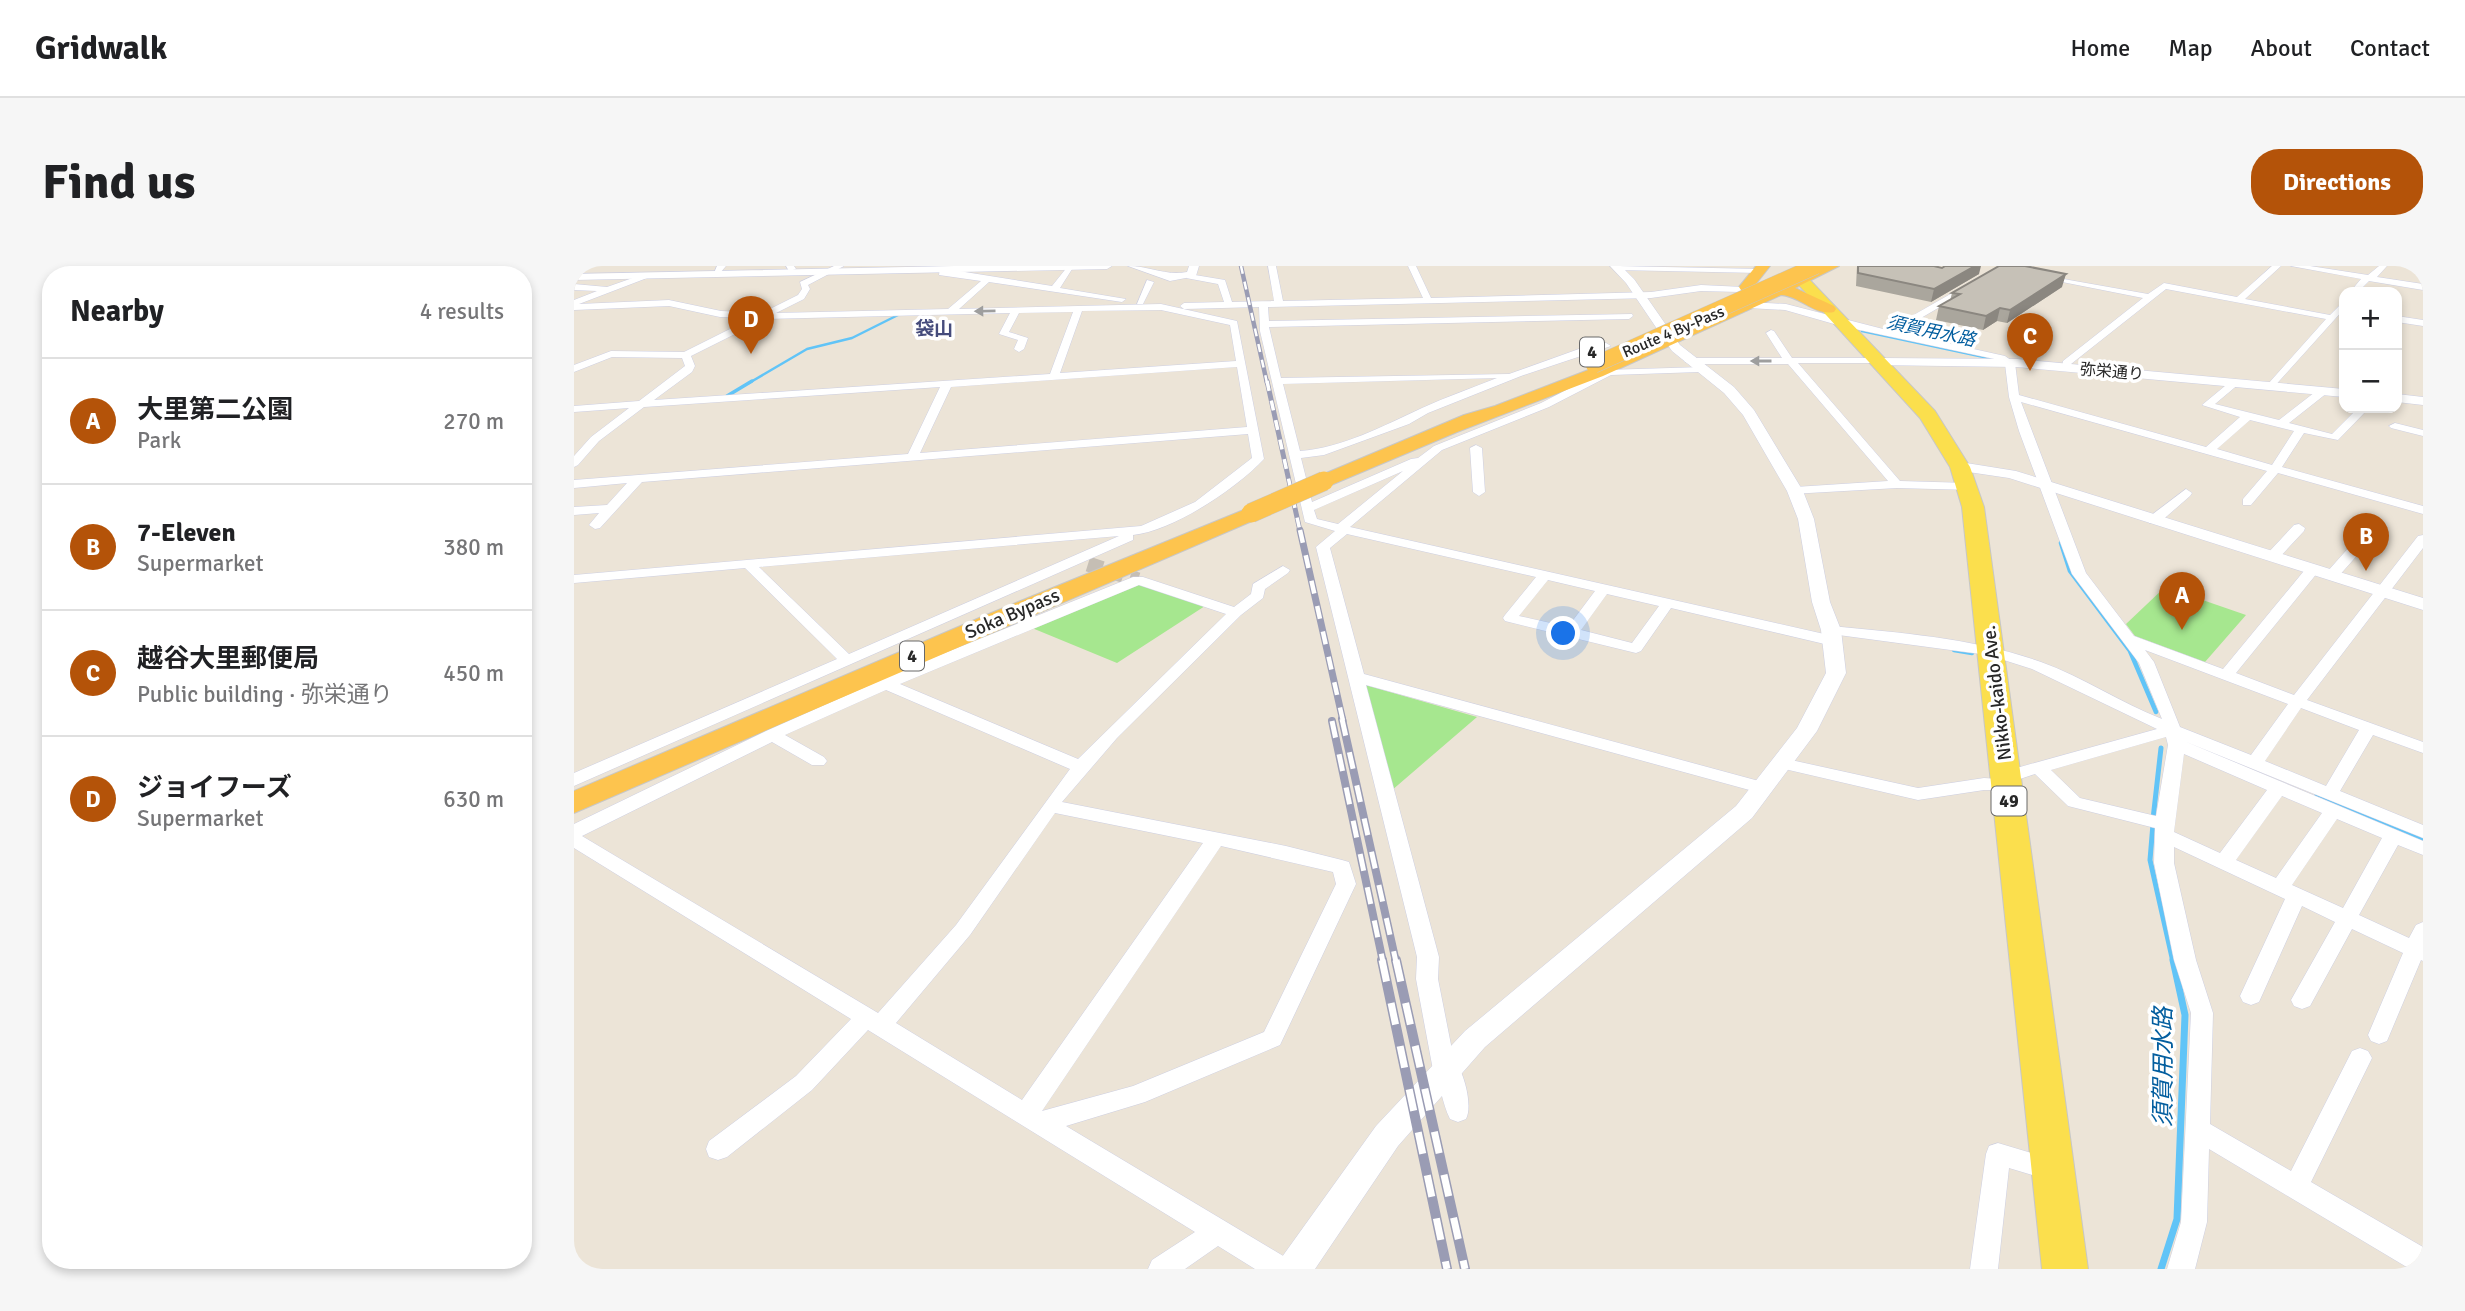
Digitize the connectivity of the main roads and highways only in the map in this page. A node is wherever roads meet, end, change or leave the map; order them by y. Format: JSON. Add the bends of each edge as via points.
{"nodes":[{"id":1,"x":1788,"y":266,"type":"edge"},
{"id":2,"x":1816,"y":266,"type":"edge"},
{"id":3,"x":1833,"y":266,"type":"edge"},
{"id":4,"x":1761,"y":268,"type":"edge"},
{"id":5,"x":1802,"y":273,"type":"edge"},
{"id":6,"x":1743,"y":288,"type":"junction"},
{"id":7,"x":1778,"y":290,"type":"junction"},
{"id":8,"x":1834,"y":315,"type":"junction"},
{"id":9,"x":1596,"y":367,"type":"junction"},
{"id":10,"x":1447,"y":425,"type":"junction"},
{"id":11,"x":1250,"y":509,"type":"junction"},
{"id":12,"x":574,"y":791,"type":"edge"},
{"id":13,"x":574,"y":803,"type":"edge"},
{"id":14,"x":2065,"y":1269,"type":"edge"}],
"edges":[{"from":1,"to":5,"type":"highway","name":"Nikko-kaido Ave.","number":"4"},
{"from":1,"to":6,"type":"highway","number":"4"},
{"from":2,"to":9,"type":"highway","name":"Route 4 By-Pass","number":"4","bridge":true},
{"from":3,"to":5,"type":"highway"},
{"from":3,"to":8,"type":"highway"},
{"from":4,"to":6,"type":"highway","number":"4"},
{"from":5,"to":7,"type":"highway","number":"4"},
{"from":5,"to":8,"type":"main road","name":"Nikko-kaido Ave.","number":"49"},
{"from":5,"to":9,"type":"highway","name":"Route 4 By-Pass","number":"4"},
{"from":6,"to":10,"type":"highway","number":"4","via":[[1460,408]]},
{"from":7,"to":8,"type":"highway","via":[[1803,293]]},
{"from":7,"to":10,"type":"highway","number":"4","via":[[1492,415]]},
{"from":8,"to":14,"type":"main road","name":"Nikko-kaido Ave.","number":"49","via":[[1928,415],[1964,477],[1977,523]]},
{"from":9,"to":10,"type":"highway","name":"Route 4 By-Pass","number":"4"},
{"from":10,"to":11,"type":"highway","name":"Soka Bypass","number":"4","bridge":true},
{"from":11,"to":12,"type":"highway","name":"Soka Bypass","number":"4"},
{"from":11,"to":13,"type":"highway","name":"Soka Bypass","number":"4"}]}
